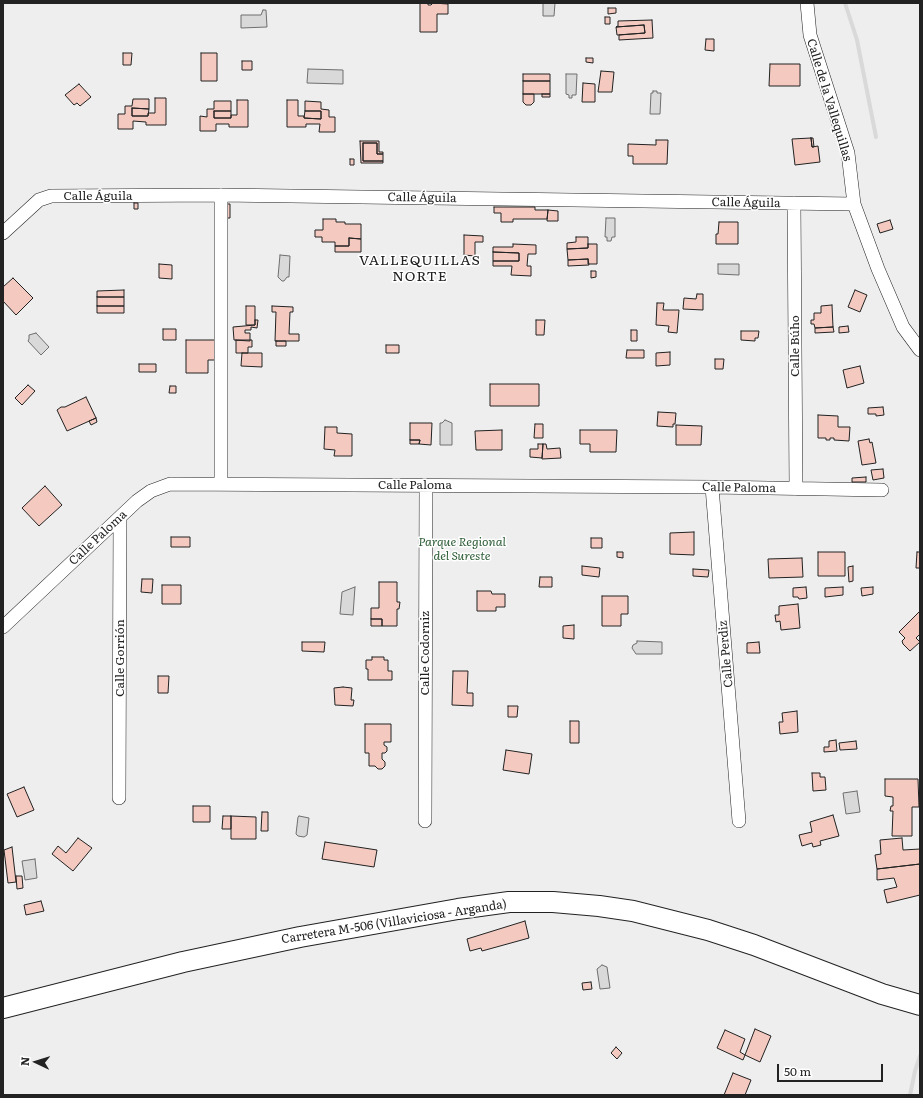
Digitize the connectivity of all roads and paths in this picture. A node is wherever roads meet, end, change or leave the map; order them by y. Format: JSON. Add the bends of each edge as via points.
{"nodes":[{"id":1,"x":807,"y":3,"type":"edge"},
{"id":2,"x":220,"y":195,"type":"junction"},
{"id":3,"x":794,"y":203,"type":"junction"},
{"id":4,"x":854,"y":204,"type":"junction"},
{"id":5,"x":3,"y":233,"type":"edge"},
{"id":6,"x":920,"y":350,"type":"edge"},
{"id":7,"x":221,"y":484,"type":"junction"},
{"id":8,"x":426,"y":485,"type":"junction"},
{"id":9,"x":712,"y":487,"type":"junction"},
{"id":10,"x":796,"y":489,"type":"junction"},
{"id":11,"x":882,"y":490,"type":"dead end"},
{"id":12,"x":120,"y":517,"type":"junction"},
{"id":13,"x":3,"y":627,"type":"edge"},
{"id":14,"x":119,"y":798,"type":"dead end"},
{"id":15,"x":739,"y":821,"type":"dead end"},
{"id":16,"x":425,"y":822,"type":"dead end"},
{"id":17,"x":920,"y":1005,"type":"edge"},
{"id":18,"x":3,"y":1008,"type":"edge"}],
"edges":[{"from":1,"to":4,"type":"street","name":"Calle de la Vallequillas","via":[[810,35],[848,153]]},
{"from":2,"to":3,"type":"street","name":"Calle Águila"},
{"from":2,"to":5,"type":"street","name":"Calle Águila","via":[[52,196],[39,200]]},
{"from":2,"to":7,"type":"street"},
{"from":3,"to":4,"type":"street","name":"Calle Águila"},
{"from":3,"to":10,"type":"street","name":"Calle Búho"},
{"from":4,"to":6,"type":"street","name":"Calle de la Vallequillas","via":[[903,327]]},
{"from":7,"to":8,"type":"street","name":"Calle Paloma"},
{"from":7,"to":12,"type":"street","name":"Calle Paloma","via":[[170,484],[160,487],[151,491]]},
{"from":8,"to":9,"type":"street","name":"Calle Paloma"},
{"from":8,"to":16,"type":"street","name":"Calle Codorniz"},
{"from":9,"to":10,"type":"street","name":"Calle Paloma"},
{"from":9,"to":15,"type":"street","name":"Calle Perdiz"},
{"from":10,"to":11,"type":"street","name":"Calle Paloma"},
{"from":12,"to":13,"type":"street","name":"Calle Paloma"},
{"from":12,"to":14,"type":"street","name":"Calle Gorrión"},
{"from":17,"to":18,"type":"main road","name":"Carretera M-506 (Villaviciosa - Arganda)","via":[[882,994],[754,945],[634,911],[545,902],[509,902],[300,937],[183,962]]}]}
